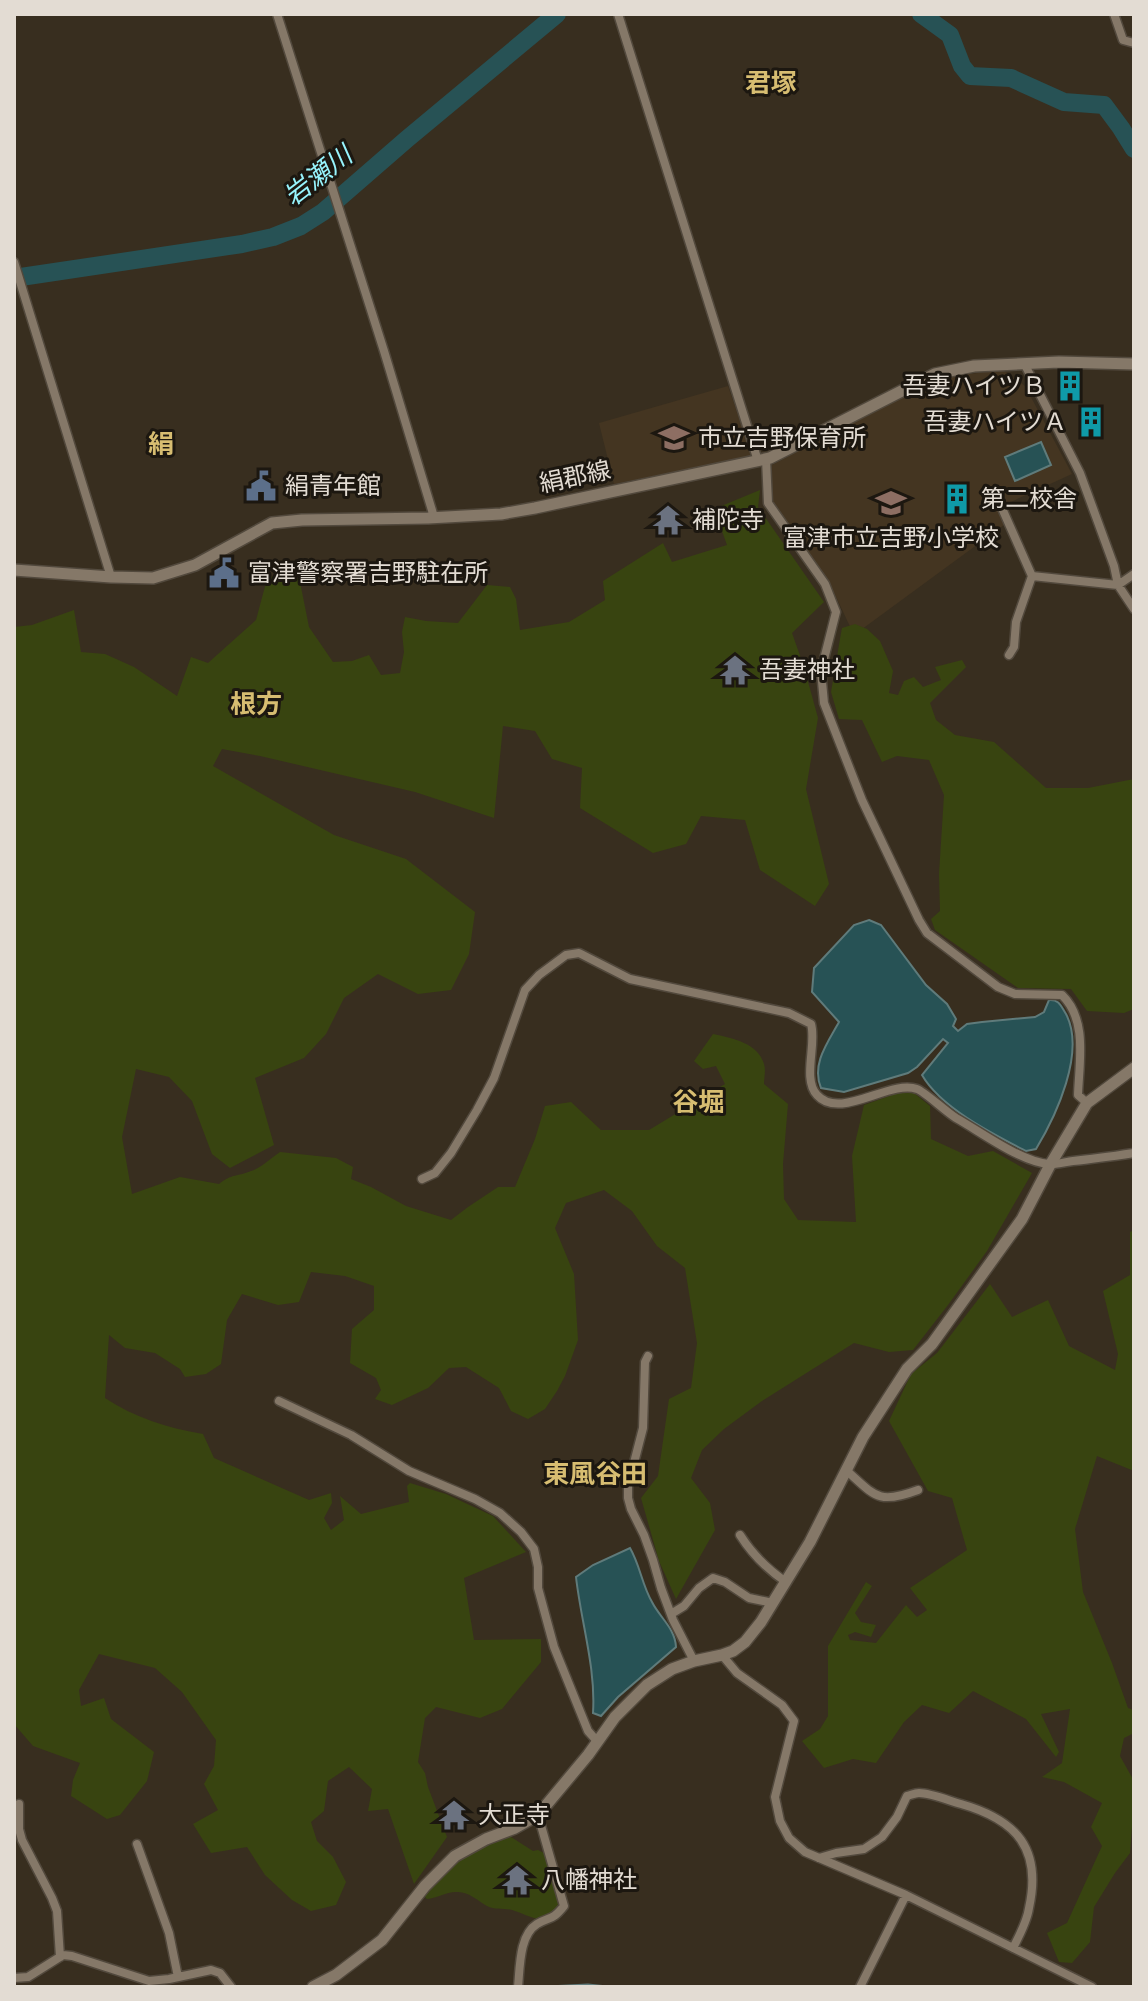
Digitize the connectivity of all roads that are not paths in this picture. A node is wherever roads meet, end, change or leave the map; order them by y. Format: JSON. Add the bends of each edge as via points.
{"nodes":[{"id":1,"x":277,"y":14,"type":"edge"},
{"id":2,"x":618,"y":14,"type":"edge"},
{"id":3,"x":1114,"y":14,"type":"edge"},
{"id":4,"x":1134,"y":43,"type":"edge"},
{"id":5,"x":15,"y":266,"type":"edge"},
{"id":6,"x":1134,"y":364,"type":"edge"},
{"id":7,"x":1025,"y":365,"type":"junction"},
{"id":8,"x":762,"y":460,"type":"junction"},
{"id":9,"x":1001,"y":506,"type":"dead end"},
{"id":10,"x":434,"y":517,"type":"junction"},
{"id":11,"x":14,"y":570,"type":"edge"},
{"id":12,"x":1134,"y":574,"type":"edge"},
{"id":13,"x":1032,"y":576,"type":"junction"},
{"id":14,"x":111,"y":577,"type":"junction"},
{"id":15,"x":1118,"y":585,"type":"junction"},
{"id":16,"x":1134,"y":609,"type":"edge"},
{"id":17,"x":1009,"y":655,"type":"dead end"},
{"id":18,"x":1134,"y":1068,"type":"edge"},
{"id":19,"x":1087,"y":1103,"type":"junction"},
{"id":20,"x":1134,"y":1153,"type":"edge"},
{"id":21,"x":1050,"y":1165,"type":"junction"},
{"id":22,"x":422,"y":1179,"type":"dead end"},
{"id":23,"x":648,"y":1356,"type":"dead end"},
{"id":24,"x":279,"y":1401,"type":"dead end"},
{"id":25,"x":846,"y":1470,"type":"junction"},
{"id":26,"x":918,"y":1490,"type":"dead end"},
{"id":27,"x":740,"y":1535,"type":"dead end"},
{"id":28,"x":786,"y":1582,"type":"junction"},
{"id":29,"x":773,"y":1603,"type":"junction"},
{"id":30,"x":671,"y":1614,"type":"junction"},
{"id":31,"x":722,"y":1655,"type":"junction"},
{"id":32,"x":694,"y":1661,"type":"junction"},
{"id":33,"x":597,"y":1741,"type":"junction"},
{"id":34,"x":19,"y":1804,"type":"dead end"},
{"id":35,"x":538,"y":1815,"type":"junction"},
{"id":36,"x":137,"y":1844,"type":"dead end"},
{"id":37,"x":819,"y":1858,"type":"junction"},
{"id":38,"x":906,"y":1895,"type":"junction"},
{"id":39,"x":1013,"y":1948,"type":"junction"},
{"id":40,"x":60,"y":1957,"type":"junction"},
{"id":41,"x":178,"y":1977,"type":"junction"},
{"id":42,"x":14,"y":1978,"type":"edge"},
{"id":43,"x":518,"y":1984,"type":"edge"},
{"id":44,"x":231,"y":1987,"type":"edge"},
{"id":45,"x":313,"y":1987,"type":"edge"},
{"id":46,"x":860,"y":1987,"type":"edge"},
{"id":47,"x":1092,"y":1987,"type":"edge"}],
"edges":[{"from":1,"to":10,"type":"street"},
{"from":2,"to":8,"type":"street"},
{"from":3,"to":4,"type":"street","via":[[1123,40]]},
{"from":5,"to":14,"type":"street"},
{"from":6,"to":7,"type":"street","name":"絹郡線"},
{"from":7,"to":8,"type":"street","name":"絹郡線","via":[[974,366],[935,374]]},
{"from":7,"to":15,"type":"street","via":[[1080,473]]},
{"from":8,"to":10,"type":"street","name":"絹郡線","via":[[501,514]]},
{"from":8,"to":19,"type":"street","via":[[768,503],[825,584],[836,612],[821,671],[824,703],[862,800],[919,920],[927,933],[998,987],[1015,994],[1062,995],[1068,1001],[1080,1026],[1078,1095]]},
{"from":9,"to":13,"type":"street"},
{"from":10,"to":14,"type":"street","name":"絹郡線","via":[[272,523],[172,573]]},
{"from":11,"to":14,"type":"street","name":"絹郡線"},
{"from":12,"to":15,"type":"street"},
{"from":13,"to":15,"type":"street"},
{"from":13,"to":17,"type":"street"},
{"from":15,"to":16,"type":"street"},
{"from":18,"to":19,"type":"street"},
{"from":19,"to":21,"type":"street"},
{"from":20,"to":21,"type":"street"},
{"from":21,"to":22,"type":"street","via":[[1027,1159],[917,1089],[892,1089],[852,1103],[819,1098],[811,1077],[811,1024],[789,1013],[630,979],[579,953],[566,955],[525,990],[494,1078],[451,1153],[435,1173]]},
{"from":21,"to":25,"type":"street","via":[[1022,1219],[932,1344],[907,1369]]},
{"from":23,"to":30,"type":"street","via":[[643,1428],[628,1498]]},
{"from":24,"to":33,"type":"street","via":[[351,1435],[409,1471],[488,1506],[521,1532],[534,1549],[554,1647],[588,1731]]},
{"from":25,"to":26,"type":"street","via":[[885,1498]]},
{"from":25,"to":28,"type":"street"},
{"from":27,"to":28,"type":"street"},
{"from":28,"to":29,"type":"street"},
{"from":29,"to":30,"type":"street","via":[[749,1598],[713,1578]]},
{"from":29,"to":31,"type":"street","via":[[745,1642]]},
{"from":30,"to":32,"type":"street"},
{"from":31,"to":32,"type":"street"},
{"from":31,"to":37,"type":"street","via":[[794,1721],[775,1797],[789,1838]]},
{"from":32,"to":33,"type":"street","via":[[647,1685]]},
{"from":33,"to":35,"type":"street"},
{"from":34,"to":40,"type":"street","via":[[22,1840],[57,1911]]},
{"from":35,"to":43,"type":"street","via":[[564,1906],[556,1916],[533,1926],[524,1942]]},
{"from":35,"to":45,"type":"street","via":[[455,1856],[382,1940]]},
{"from":36,"to":41,"type":"street","via":[[169,1933]]},
{"from":37,"to":38,"type":"street"},
{"from":37,"to":39,"type":"street","via":[[864,1849],[882,1837],[907,1796],[920,1793],[1005,1823],[1026,1846],[1033,1878],[1029,1911]]},
{"from":38,"to":39,"type":"street"},
{"from":38,"to":46,"type":"street"},
{"from":39,"to":47,"type":"street"},
{"from":40,"to":41,"type":"street","via":[[72,1956],[149,1981]]},
{"from":40,"to":42,"type":"street","via":[[28,1977]]},
{"from":41,"to":44,"type":"street","via":[[211,1970]]}]}
